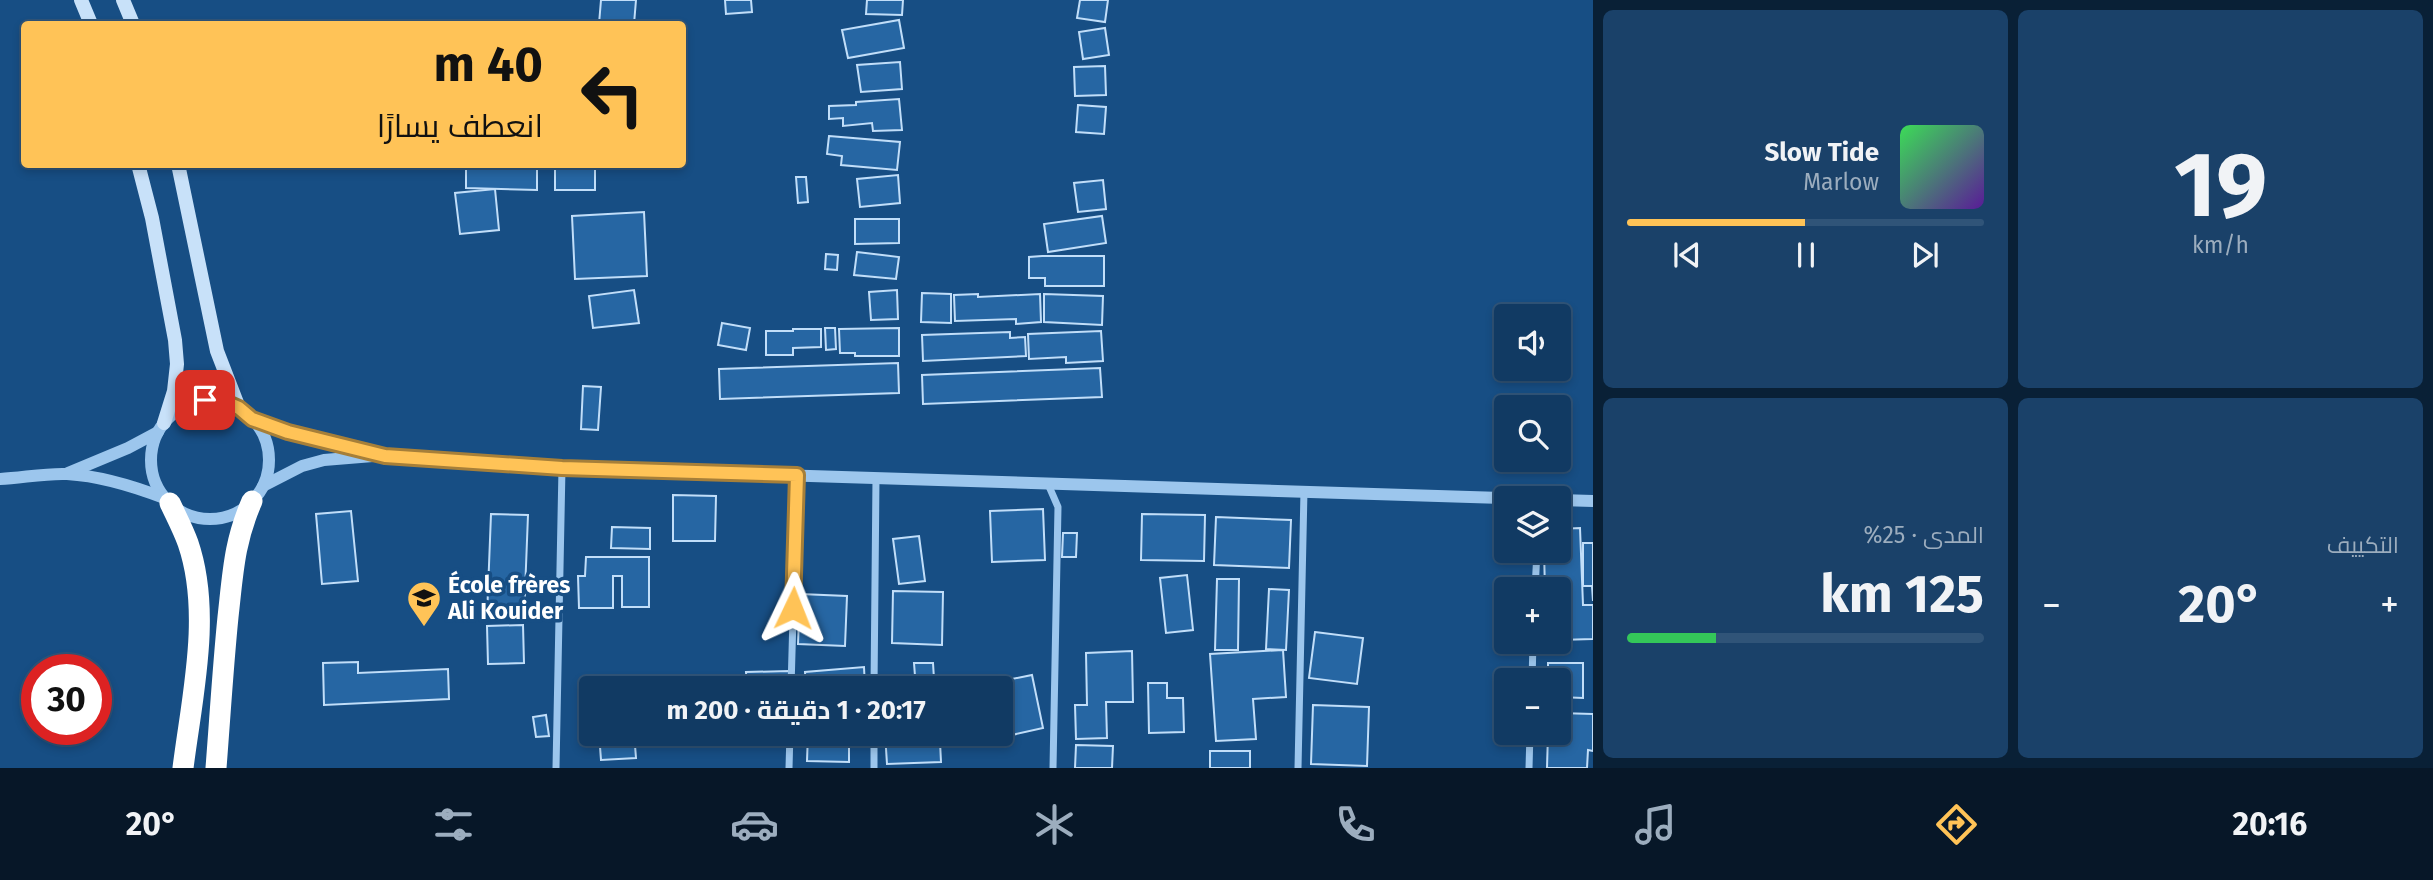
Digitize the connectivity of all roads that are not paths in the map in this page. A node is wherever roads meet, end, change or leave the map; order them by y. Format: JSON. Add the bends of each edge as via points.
{"nodes":[{"id":1,"x":81,"y":0,"type":"edge"},
{"id":2,"x":123,"y":0,"type":"edge"},
{"id":3,"x":90,"y":21,"type":"edge"},
{"id":4,"x":132,"y":21,"type":"edge"},
{"id":5,"x":139,"y":168,"type":"edge"},
{"id":6,"x":179,"y":168,"type":"edge"},
{"id":7,"x":239,"y":408,"type":"junction"},
{"id":8,"x":252,"y":419,"type":"junction"},
{"id":9,"x":161,"y":428,"type":"junction"},
{"id":10,"x":385,"y":456,"type":"junction"},
{"id":11,"x":562,"y":468,"type":"junction"},
{"id":12,"x":65,"y":474,"type":"junction"},
{"id":13,"x":797,"y":475,"type":"junction"},
{"id":14,"x":876,"y":478,"type":"junction"},
{"id":15,"x":0,"y":479,"type":"edge"},
{"id":16,"x":1047,"y":483,"type":"junction"},
{"id":17,"x":1304,"y":491,"type":"junction"},
{"id":18,"x":257,"y":494,"type":"junction"},
{"id":19,"x":1494,"y":498,"type":"edge"},
{"id":20,"x":1571,"y":500,"type":"edge"},
{"id":21,"x":167,"y":501,"type":"junction"},
{"id":22,"x":1593,"y":501,"type":"edge"},
{"id":23,"x":791,"y":676,"type":"edge"},
{"id":24,"x":874,"y":676,"type":"edge"},
{"id":25,"x":1530,"y":745,"type":"edge"},
{"id":26,"x":790,"y":746,"type":"edge"},
{"id":27,"x":874,"y":746,"type":"edge"},
{"id":28,"x":183,"y":768,"type":"edge"},
{"id":29,"x":216,"y":768,"type":"edge"},
{"id":30,"x":556,"y":768,"type":"edge"},
{"id":31,"x":789,"y":768,"type":"edge"},
{"id":32,"x":874,"y":768,"type":"edge"},
{"id":33,"x":1053,"y":768,"type":"edge"},
{"id":34,"x":1298,"y":768,"type":"edge"},
{"id":35,"x":1529,"y":768,"type":"edge"}],
"edges":[{"from":1,"to":3,"type":"main road"},
{"from":2,"to":4,"type":"main road"},
{"from":5,"to":9,"type":"main road","via":[[175,340],[174,391]]},
{"from":6,"to":7,"type":"main road","via":[[217,351]]},
{"from":7,"to":8,"type":"street"},
{"from":7,"to":9,"type":"street","via":[[223,401],[188,404],[172,413]]},
{"from":8,"to":10,"type":"street"},
{"from":8,"to":18,"type":"street","via":[[268,452],[268,469]]},
{"from":9,"to":12,"type":"street","via":[[128,448]]},
{"from":9,"to":21,"type":"street","via":[[150,458]]},
{"from":10,"to":11,"type":"street"},
{"from":10,"to":18,"type":"street","via":[[302,466]]},
{"from":11,"to":13,"type":"street"},
{"from":11,"to":30,"type":"street"},
{"from":12,"to":15,"type":"street"},
{"from":12,"to":21,"type":"street","via":[[121,484]]},
{"from":13,"to":14,"type":"street"},
{"from":13,"to":23,"type":"street"},
{"from":14,"to":16,"type":"street"},
{"from":14,"to":24,"type":"street"},
{"from":16,"to":17,"type":"street"},
{"from":16,"to":33,"type":"street","via":[[1058,507]]},
{"from":17,"to":19,"type":"street"},
{"from":17,"to":34,"type":"street"},
{"from":18,"to":21,"type":"street","via":[[237,512],[220,518],[185,513]]},
{"from":18,"to":29,"type":"highway","via":[[240,528],[234,554]]},
{"from":20,"to":22,"type":"street"},
{"from":21,"to":28,"type":"highway","via":[[188,544],[198,596],[197,649]]},
{"from":25,"to":35,"type":"street"},
{"from":26,"to":31,"type":"street"},
{"from":27,"to":32,"type":"street"}]}
